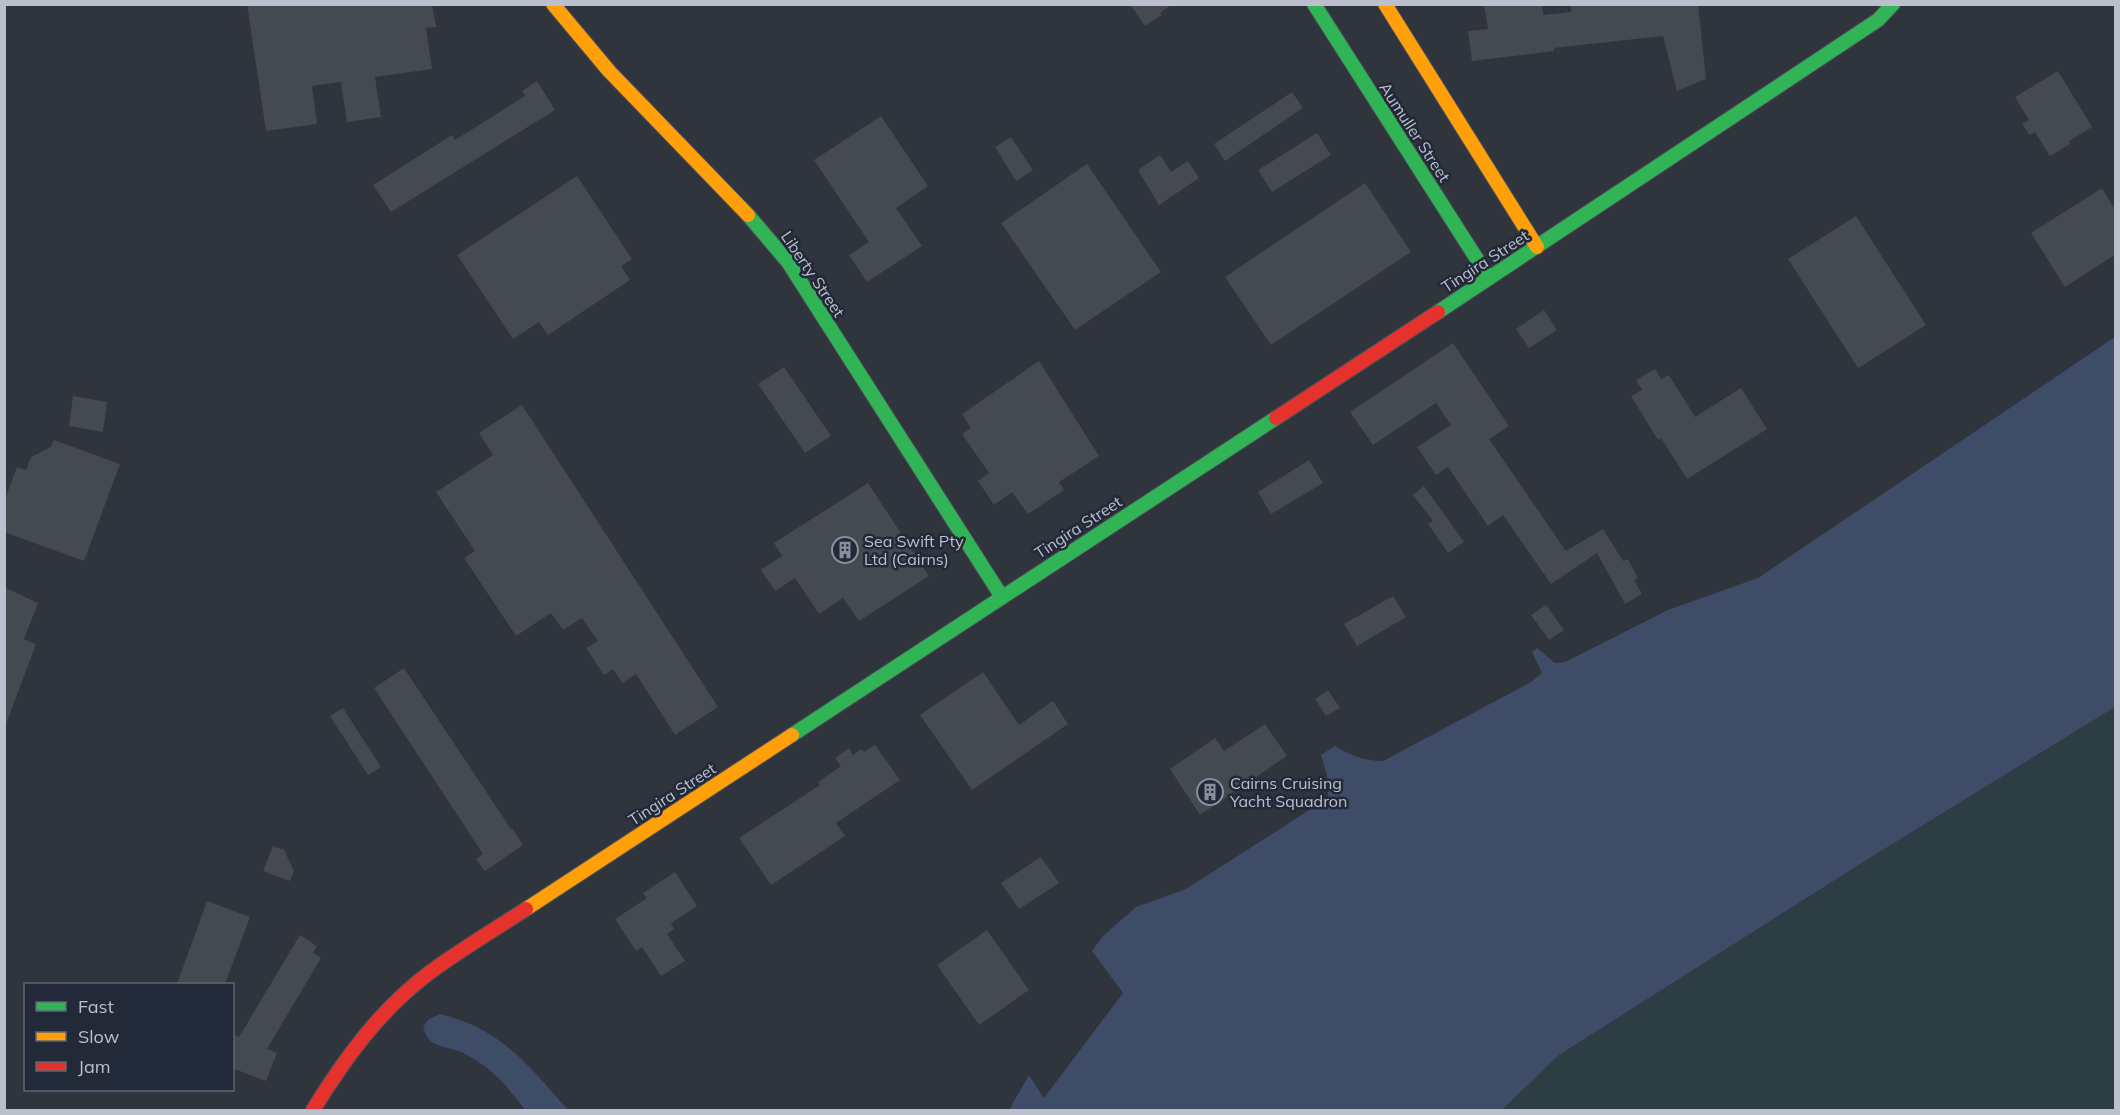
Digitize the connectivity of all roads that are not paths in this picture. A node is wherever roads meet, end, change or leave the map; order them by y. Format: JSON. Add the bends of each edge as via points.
{"nodes":[{"id":1,"x":553,"y":4,"type":"edge"},
{"id":2,"x":1314,"y":4,"type":"edge"},
{"id":3,"x":1385,"y":4,"type":"edge"},
{"id":4,"x":1893,"y":4,"type":"edge"},
{"id":5,"x":1537,"y":247,"type":"junction"},
{"id":6,"x":1489,"y":278,"type":"junction"},
{"id":7,"x":1002,"y":597,"type":"junction"},
{"id":8,"x":313,"y":1110,"type":"edge"}],
"edges":[{"from":1,"to":7,"type":"street","name":"Liberty Street","via":[[599,62],[758,224],[788,262]]},
{"from":2,"to":6,"type":"street","name":"Aumuller Street"},
{"from":3,"to":5,"type":"street"},
{"from":4,"to":5,"type":"street","name":"Tingira Street","via":[[1878,20]]},
{"from":5,"to":6,"type":"street","name":"Tingira Street"},
{"from":6,"to":7,"type":"street","name":"Tingira Street"},
{"from":7,"to":8,"type":"street","name":"Tingira Street","via":[[429,973],[366,1033]]}]}
